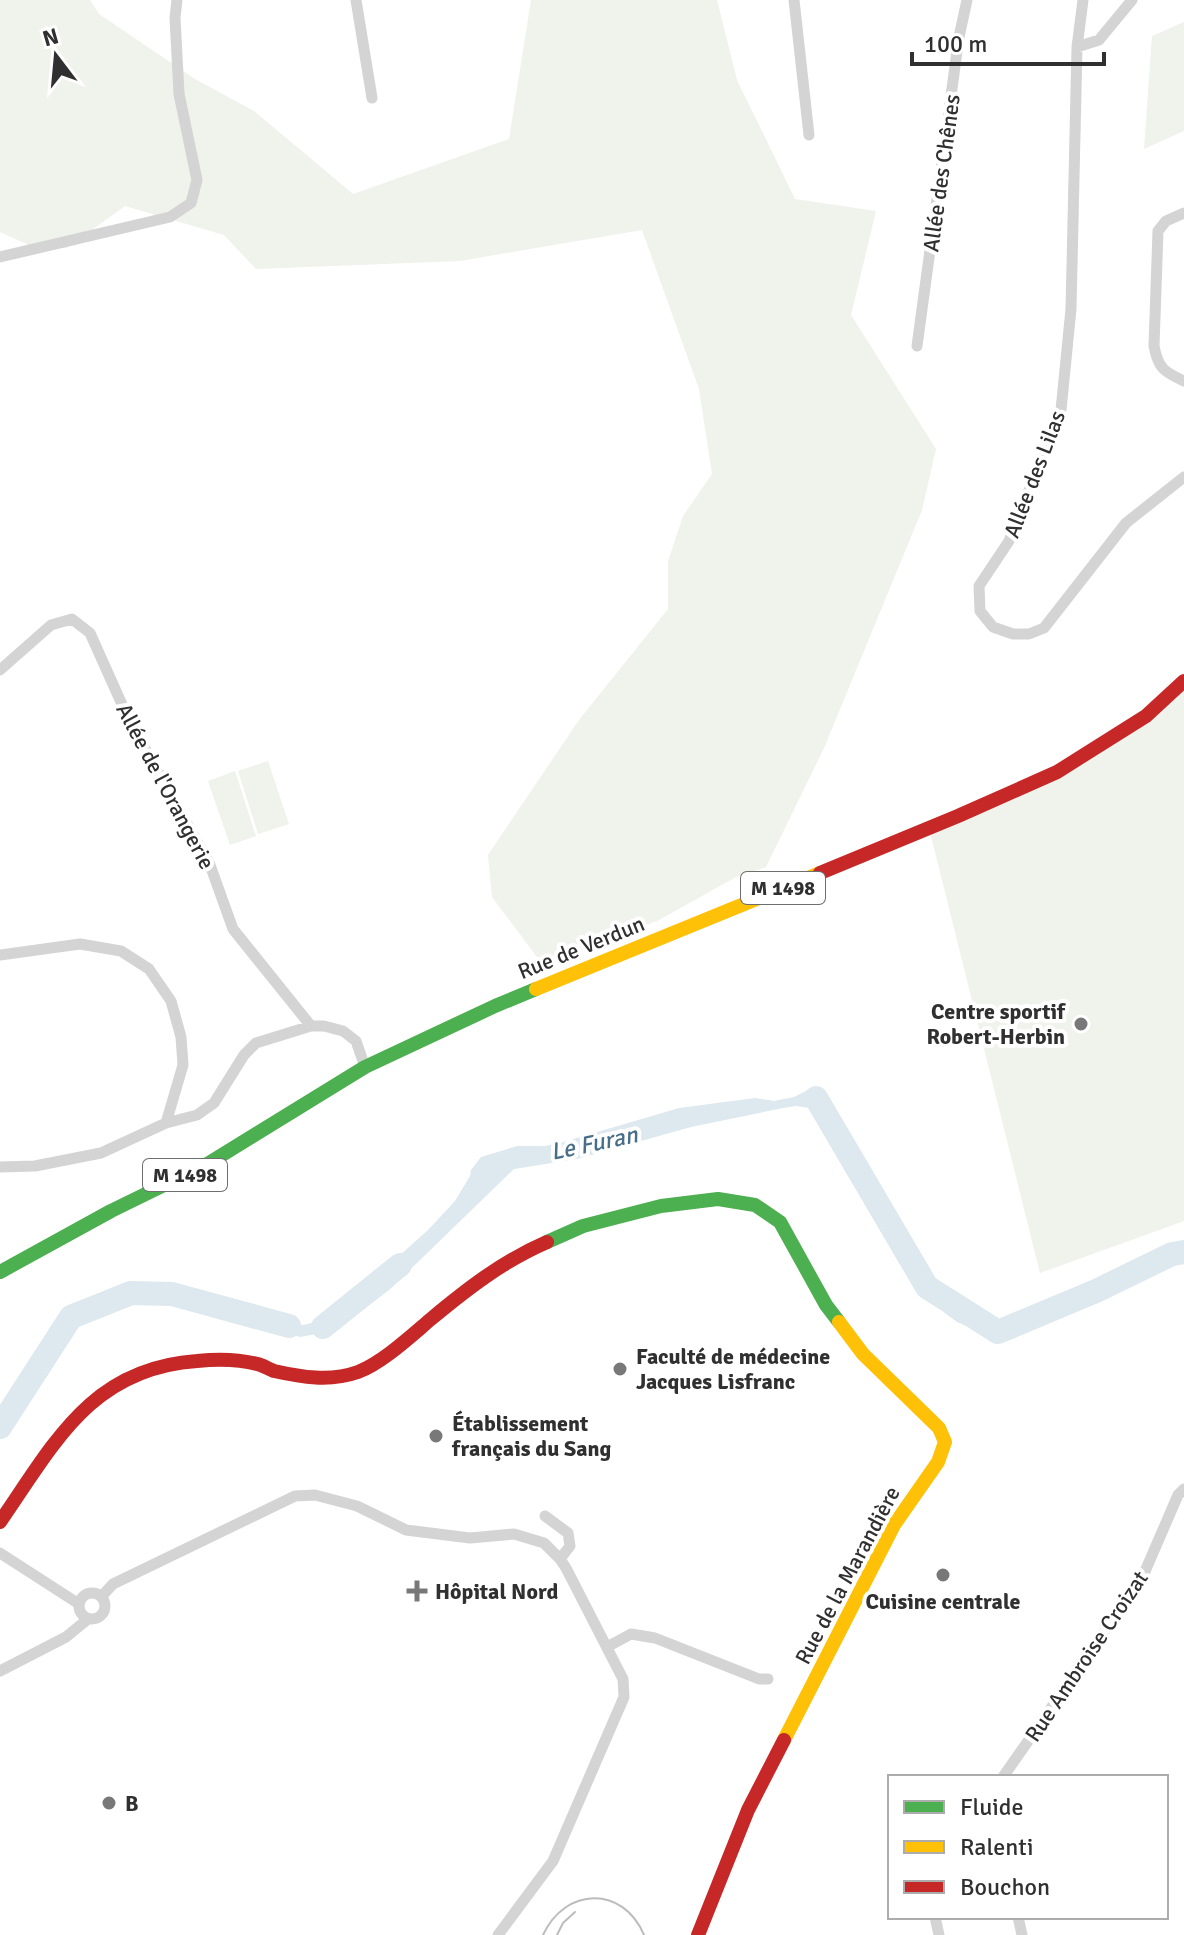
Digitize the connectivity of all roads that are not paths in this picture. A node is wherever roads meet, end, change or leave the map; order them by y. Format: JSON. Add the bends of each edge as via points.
{"nodes":[{"id":1,"x":177,"y":0,"type":"edge"},
{"id":2,"x":356,"y":0,"type":"edge"},
{"id":3,"x":794,"y":0,"type":"edge"},
{"id":4,"x":967,"y":0,"type":"edge"},
{"id":5,"x":1083,"y":0,"type":"edge"},
{"id":6,"x":1132,"y":0,"type":"edge"},
{"id":7,"x":1077,"y":47,"type":"junction"},
{"id":8,"x":372,"y":98,"type":"dead end"},
{"id":9,"x":809,"y":135,"type":"dead end"},
{"id":10,"x":1184,"y":213,"type":"edge"},
{"id":11,"x":0,"y":257,"type":"edge"},
{"id":12,"x":917,"y":346,"type":"dead end"},
{"id":13,"x":1184,"y":381,"type":"edge"},
{"id":14,"x":1184,"y":477,"type":"edge"},
{"id":15,"x":0,"y":670,"type":"edge"},
{"id":16,"x":1184,"y":681,"type":"edge"},
{"id":17,"x":0,"y":955,"type":"edge"},
{"id":18,"x":311,"y":1026,"type":"junction"},
{"id":19,"x":365,"y":1067,"type":"junction"},
{"id":20,"x":166,"y":1123,"type":"junction"},
{"id":21,"x":0,"y":1167,"type":"edge"},
{"id":22,"x":0,"y":1272,"type":"edge"},
{"id":23,"x":1184,"y":1489,"type":"edge"},
{"id":24,"x":545,"y":1516,"type":"dead end"},
{"id":25,"x":0,"y":1522,"type":"edge"},
{"id":26,"x":0,"y":1553,"type":"edge"},
{"id":27,"x":560,"y":1559,"type":"junction"},
{"id":28,"x":101,"y":1597,"type":"junction"},
{"id":29,"x":79,"y":1604,"type":"junction"},
{"id":30,"x":88,"y":1619,"type":"junction"},
{"id":31,"x":607,"y":1647,"type":"junction"},
{"id":32,"x":0,"y":1671,"type":"edge"},
{"id":33,"x":768,"y":1679,"type":"dead end"},
{"id":34,"x":1004,"y":1775,"type":"edge"},
{"id":35,"x":498,"y":1935,"type":"edge"},
{"id":36,"x":698,"y":1935,"type":"edge"}],
"edges":[{"from":1,"to":11,"type":"street","via":[[179,94],[197,180],[191,203],[170,217]]},
{"from":2,"to":8,"type":"street"},
{"from":3,"to":9,"type":"street"},
{"from":4,"to":12,"type":"street","name":"Allée des Chênes"},
{"from":5,"to":7,"type":"street","name":"Allée des Lilas"},
{"from":6,"to":7,"type":"street","via":[[1099,40]]},
{"from":7,"to":14,"type":"street","name":"Allée des Lilas","via":[[1071,309],[1061,410],[1009,541],[979,586],[980,611],[993,627],[1013,634],[1044,628],[1126,523]]},
{"from":10,"to":13,"type":"street","via":[[1158,231],[1154,346],[1157,363]]},
{"from":15,"to":18,"type":"street","name":"Allée de l'Orangerie","via":[[51,625],[72,619],[90,633],[129,720],[210,865],[233,929]]},
{"from":16,"to":19,"type":"street","name":"Rue de Verdun","number":"M 1498","via":[[1146,716],[1057,772],[495,1006]]},
{"from":17,"to":20,"type":"street","via":[[80,944],[121,951],[149,969],[171,1001],[181,1037],[183,1065]]},
{"from":18,"to":19,"type":"street","via":[[343,1031],[356,1041]]},
{"from":18,"to":20,"type":"street","via":[[256,1043],[214,1103],[197,1115]]},
{"from":19,"to":22,"type":"street","name":"Rue de Verdun","number":"M 1498","via":[[209,1163]]},
{"from":20,"to":21,"type":"street","via":[[101,1153]]},
{"from":23,"to":34,"type":"street","name":"Rue Ambroise Croizat","via":[[1143,1576]]},
{"from":24,"to":27,"type":"street","via":[[568,1533],[570,1546]]},
{"from":25,"to":36,"type":"street","name":"Rue de la Marandière","via":[[76,1416],[105,1391],[144,1370],[219,1359],[320,1379],[358,1372],[392,1352],[476,1282],[528,1250],[583,1226],[661,1206],[718,1199],[755,1205],[780,1222],[826,1305],[863,1354],[939,1428],[945,1442],[938,1462],[894,1525],[748,1810]]},
{"from":26,"to":29,"type":"street"},
{"from":27,"to":28,"type":"street","via":[[544,1543],[514,1534],[470,1538],[406,1530],[357,1506],[315,1495],[295,1496],[113,1584]]},
{"from":27,"to":31,"type":"street"},
{"from":28,"to":29,"type":"street","via":[[88,1594]]},
{"from":28,"to":30,"type":"street","via":[[104,1612]]},
{"from":29,"to":30,"type":"street"},
{"from":30,"to":32,"type":"street","via":[[66,1637]]},
{"from":31,"to":33,"type":"street","via":[[631,1634],[655,1638]]},
{"from":31,"to":35,"type":"street","via":[[623,1679],[624,1697],[553,1861]]}]}
